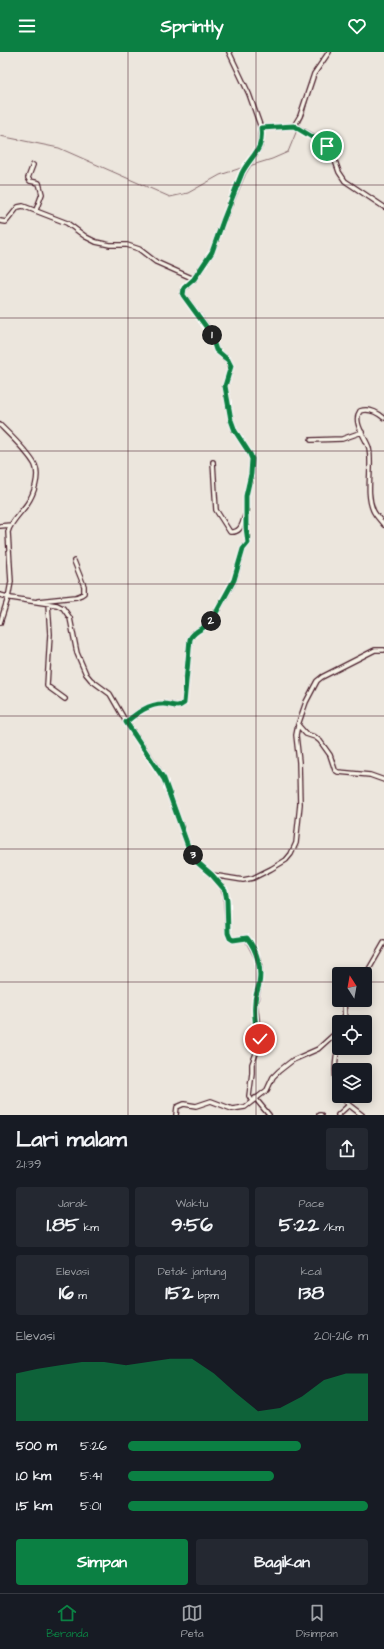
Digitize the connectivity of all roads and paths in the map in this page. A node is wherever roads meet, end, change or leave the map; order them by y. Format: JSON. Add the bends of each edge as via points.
{"nodes":[{"id":1,"x":229,"y":52,"type":"edge"},
{"id":2,"x":329,"y":52,"type":"edge"},
{"id":3,"x":294,"y":126,"type":"junction"},
{"id":4,"x":261,"y":128,"type":"junction"},
{"id":5,"x":33,"y":165,"type":"dead end"},
{"id":6,"x":384,"y":207,"type":"edge"},
{"id":7,"x":36,"y":210,"type":"junction"},
{"id":8,"x":0,"y":221,"type":"edge"},
{"id":9,"x":194,"y":279,"type":"junction"},
{"id":10,"x":384,"y":418,"type":"edge"},
{"id":11,"x":0,"y":425,"type":"edge"},
{"id":12,"x":362,"y":432,"type":"junction"},
{"id":13,"x":311,"y":440,"type":"dead end"},
{"id":14,"x":213,"y":462,"type":"dead end"},
{"id":15,"x":247,"y":512,"type":"junction"},
{"id":16,"x":11,"y":525,"type":"junction"},
{"id":17,"x":384,"y":525,"type":"edge"},
{"id":18,"x":0,"y":526,"type":"edge"},
{"id":19,"x":74,"y":561,"type":"dead end"},
{"id":20,"x":0,"y":595,"type":"edge"},
{"id":21,"x":8,"y":598,"type":"junction"},
{"id":22,"x":34,"y":602,"type":"junction"},
{"id":23,"x":48,"y":604,"type":"junction"},
{"id":24,"x":0,"y":622,"type":"edge"},
{"id":25,"x":384,"y":650,"type":"edge"},
{"id":26,"x":65,"y":699,"type":"dead end"},
{"id":27,"x":126,"y":722,"type":"junction"},
{"id":28,"x":298,"y":725,"type":"junction"},
{"id":29,"x":384,"y":780,"type":"edge"},
{"id":30,"x":212,"y":875,"type":"junction"},
{"id":31,"x":384,"y":943,"type":"edge"},
{"id":32,"x":370,"y":967,"type":"edge"},
{"id":33,"x":332,"y":1036,"type":"edge"},
{"id":34,"x":254,"y":1100,"type":"junction"},
{"id":35,"x":349,"y":1105,"type":"joint"},
{"id":36,"x":176,"y":1115,"type":"edge"},
{"id":37,"x":270,"y":1115,"type":"edge"},
{"id":38,"x":338,"y":1115,"type":"edge"},
{"id":39,"x":362,"y":1115,"type":"edge"}],
"edges":[{"from":1,"to":4,"type":"street","via":[[249,94]]},
{"from":2,"to":3,"type":"street","via":[[314,74],[300,116]]},
{"from":3,"to":4,"type":"street"},
{"from":3,"to":6,"type":"street","via":[[327,146],[345,181]]},
{"from":4,"to":9,"type":"street","via":[[258,150],[242,173],[212,252]]},
{"from":5,"to":7,"type":"street","via":[[28,178],[39,183],[42,192]]},
{"from":7,"to":8,"type":"street","via":[[19,206],[6,222]]},
{"from":7,"to":9,"type":"street","via":[[67,223],[90,240],[102,244],[133,247],[156,262]]},
{"from":9,"to":15,"type":"street","via":[[184,288],[183,295],[210,332],[216,350],[231,366],[225,386],[231,420],[251,456],[251,474],[246,496]]},
{"from":10,"to":12,"type":"street","via":[[370,410],[360,411],[358,418]]},
{"from":11,"to":16,"type":"street","via":[[33,462],[36,472],[32,496]]},
{"from":12,"to":13,"type":"street","via":[[342,439]]},
{"from":12,"to":17,"type":"street","via":[[370,453],[370,496],[373,510]]},
{"from":14,"to":15,"type":"street","via":[[216,510],[230,532],[240,529]]},
{"from":15,"to":27,"type":"street","via":[[248,543],[243,549],[234,580],[211,622],[195,632],[190,639],[184,703],[177,707],[163,704],[146,708]]},
{"from":16,"to":18,"type":"street"},
{"from":16,"to":21,"type":"street","via":[[8,532],[11,582]]},
{"from":19,"to":22,"type":"street","via":[[84,586],[84,593],[81,596]]},
{"from":20,"to":21,"type":"street"},
{"from":21,"to":22,"type":"street"},
{"from":21,"to":24,"type":"street"},
{"from":22,"to":23,"type":"street"},
{"from":23,"to":26,"type":"street","via":[[50,634],[47,686]]},
{"from":23,"to":27,"type":"street","via":[[60,606],[67,613],[86,674],[110,694]]},
{"from":25,"to":28,"type":"street","via":[[375,650],[322,676],[313,688]]},
{"from":27,"to":30,"type":"street","via":[[164,779],[189,849],[197,862]]},
{"from":28,"to":29,"type":"street","via":[[306,734],[320,740],[338,772],[370,775]]},
{"from":28,"to":30,"type":"street","via":[[296,735],[300,804],[296,843],[291,854],[286,860],[253,878],[243,880]]},
{"from":30,"to":34,"type":"street","via":[[226,895],[230,938],[247,938],[259,963],[260,978],[254,1004],[260,1043],[252,1064],[248,1096]]},
{"from":31,"to":32,"type":"street"},
{"from":33,"to":34,"type":"street","via":[[318,1049],[293,1060],[279,1070],[268,1090]]},
{"from":34,"to":36,"type":"street","via":[[236,1109],[211,1101],[196,1106],[181,1104],[176,1109]]},
{"from":34,"to":37,"type":"street"},
{"from":35,"to":38,"type":"street"},
{"from":35,"to":39,"type":"street"}]}
